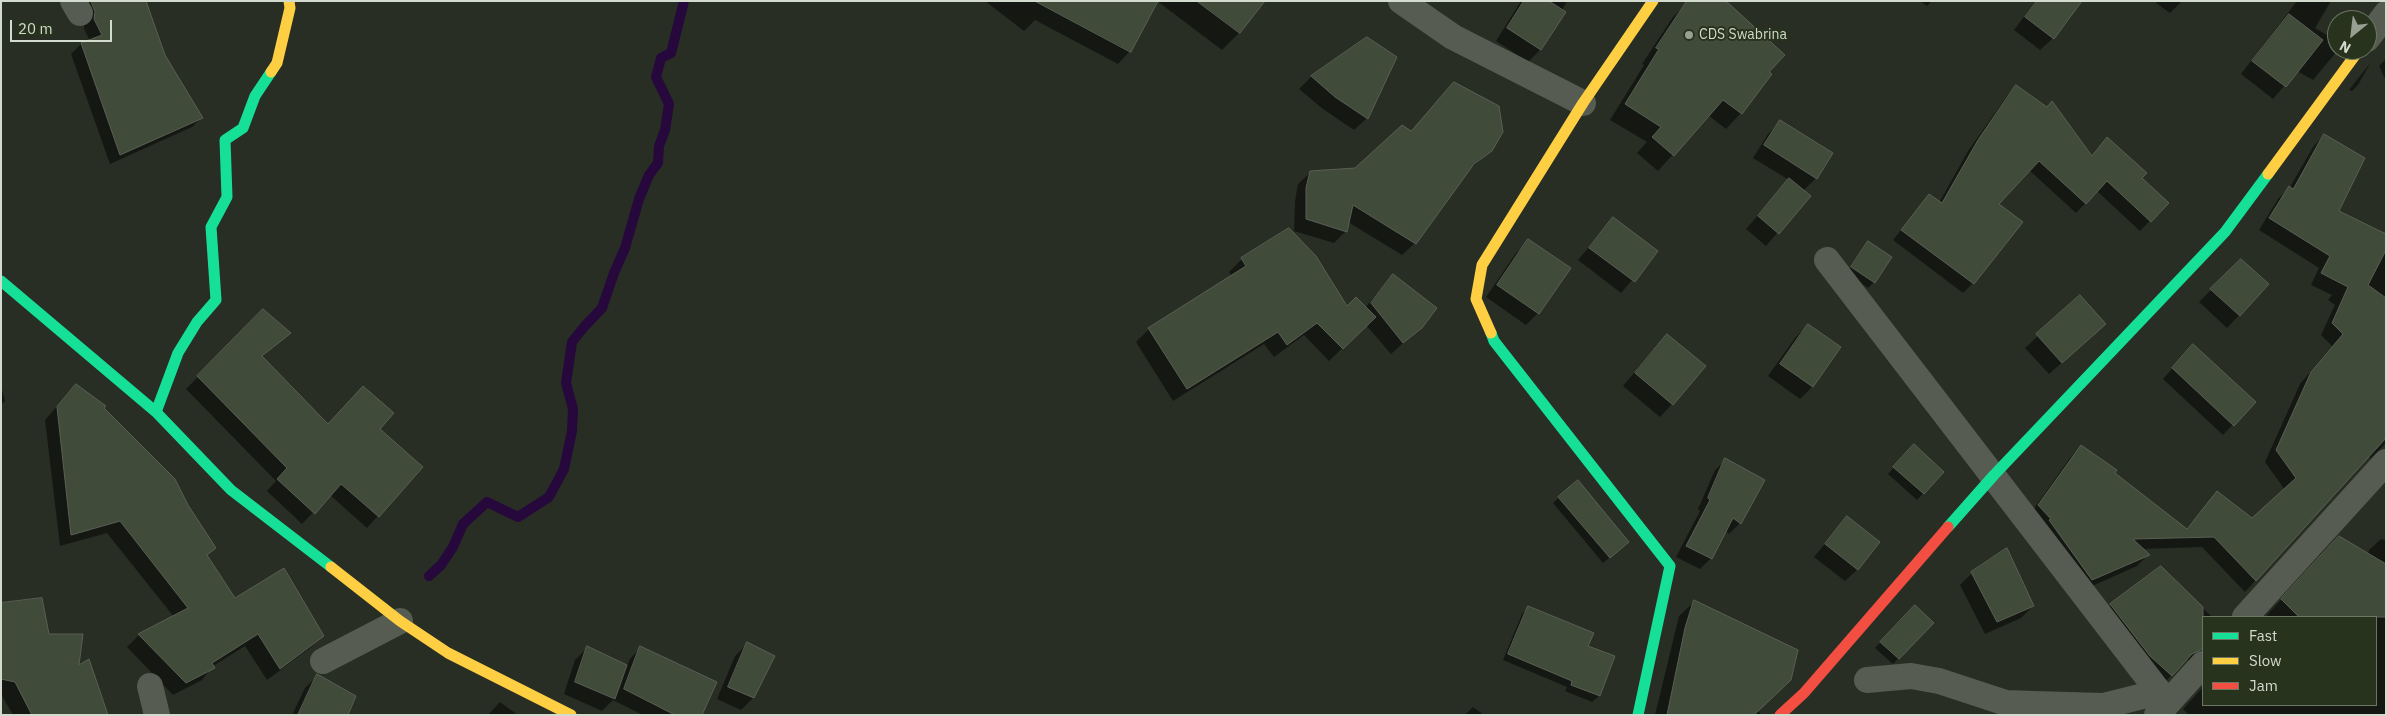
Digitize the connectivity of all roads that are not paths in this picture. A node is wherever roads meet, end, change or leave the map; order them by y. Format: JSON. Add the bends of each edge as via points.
{"nodes":[{"id":1,"x":289,"y":1,"type":"edge"},
{"id":2,"x":1401,"y":1,"type":"edge"},
{"id":3,"x":1653,"y":1,"type":"edge"},
{"id":4,"x":2386,"y":14,"type":"edge"},
{"id":5,"x":2377,"y":26,"type":"edge"},
{"id":6,"x":2352,"y":60,"type":"edge"},
{"id":7,"x":1582,"y":103,"type":"junction"},
{"id":8,"x":1827,"y":260,"type":"dead end"},
{"id":9,"x":1,"y":281,"type":"edge"},
{"id":10,"x":156,"y":412,"type":"junction"},
{"id":11,"x":2386,"y":462,"type":"edge"},
{"id":12,"x":1994,"y":475,"type":"junction"},
{"id":13,"x":2246,"y":616,"type":"edge"},
{"id":14,"x":400,"y":621,"type":"junction"},
{"id":15,"x":322,"y":662,"type":"dead end"},
{"id":16,"x":2202,"y":665,"type":"edge"},
{"id":17,"x":1867,"y":680,"type":"dead end"},
{"id":18,"x":150,"y":686,"type":"dead end"},
{"id":19,"x":2160,"y":705,"type":"edge"},
{"id":20,"x":157,"y":715,"type":"edge"},
{"id":21,"x":571,"y":715,"type":"edge"},
{"id":22,"x":1638,"y":715,"type":"edge"},
{"id":23,"x":1780,"y":715,"type":"edge"}],
"edges":[{"from":1,"to":10,"type":"street","via":[[277,64],[255,96],[243,128],[225,140],[226,197],[211,227],[216,300],[197,322],[178,353]]},
{"from":2,"to":7,"type":"street","via":[[1453,37]]},
{"from":3,"to":7,"type":"street"},
{"from":4,"to":5,"type":"street"},
{"from":6,"to":12,"type":"street","via":[[2225,232]]},
{"from":7,"to":22,"type":"street","via":[[1482,265],[1476,299],[1494,341],[1670,566]]},
{"from":8,"to":12,"type":"street"},
{"from":9,"to":10,"type":"street"},
{"from":10,"to":14,"type":"street","via":[[231,490]]},
{"from":11,"to":13,"type":"street"},
{"from":12,"to":19,"type":"street"},
{"from":12,"to":23,"type":"street","via":[[1804,693]]},
{"from":14,"to":15,"type":"street"},
{"from":14,"to":21,"type":"street","via":[[448,653]]},
{"from":16,"to":19,"type":"street"},
{"from":17,"to":19,"type":"street","via":[[1911,676],[2006,703]]},
{"from":18,"to":20,"type":"street"}]}
